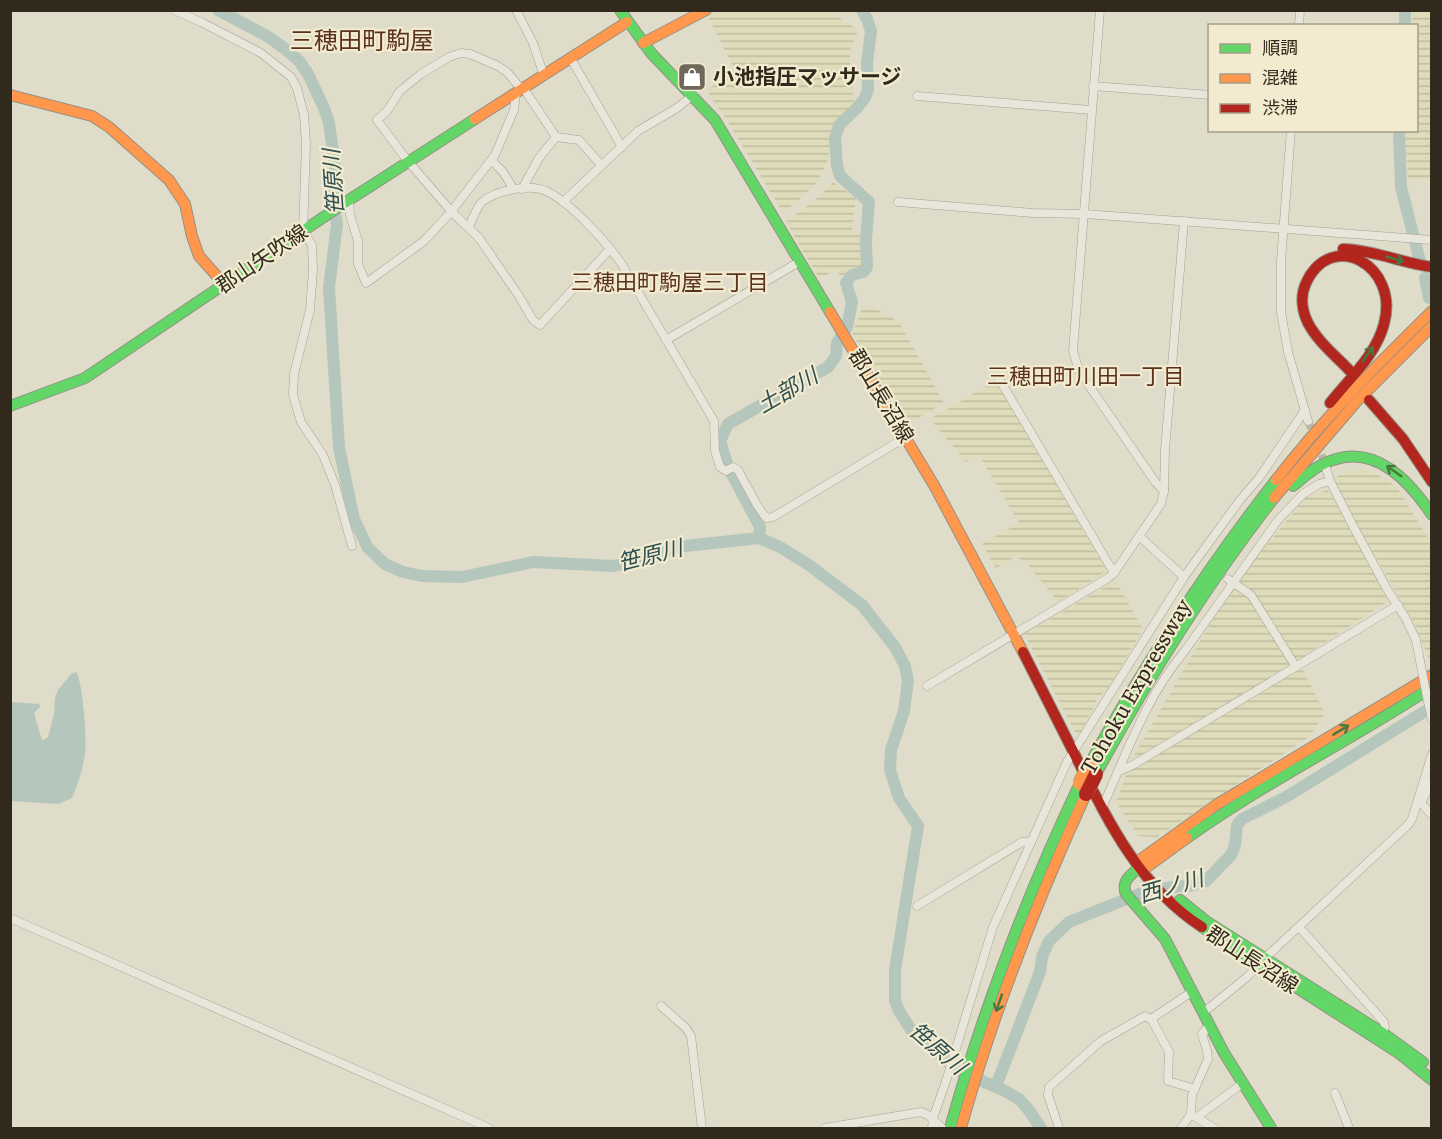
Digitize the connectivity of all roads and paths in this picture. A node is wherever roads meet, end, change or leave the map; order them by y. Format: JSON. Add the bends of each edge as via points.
{"nodes":[{"id":1,"x":174,"y":10,"type":"edge"},
{"id":2,"x":516,"y":10,"type":"edge"},
{"id":3,"x":706,"y":10,"type":"edge"},
{"id":4,"x":1100,"y":10,"type":"edge"},
{"id":5,"x":624,"y":16,"type":"edge"},
{"id":6,"x":643,"y":42,"type":"junction"},
{"id":7,"x":571,"y":59,"type":"junction"},
{"id":8,"x":544,"y":76,"type":"junction"},
{"id":9,"x":1093,"y":86,"type":"junction"},
{"id":10,"x":521,"y":91,"type":"junction"},
{"id":11,"x":10,"y":95,"type":"edge"},
{"id":12,"x":693,"y":95,"type":"junction"},
{"id":13,"x":1208,"y":95,"type":"edge"},
{"id":14,"x":917,"y":96,"type":"dead end"},
{"id":15,"x":1091,"y":110,"type":"junction"},
{"id":16,"x":1291,"y":132,"type":"edge"},
{"id":17,"x":556,"y":137,"type":"junction"},
{"id":18,"x":622,"y":147,"type":"junction"},
{"id":19,"x":491,"y":160,"type":"junction"},
{"id":20,"x":410,"y":161,"type":"junction"},
{"id":21,"x":602,"y":166,"type":"junction"},
{"id":22,"x":517,"y":189,"type":"junction"},
{"id":23,"x":347,"y":201,"type":"junction"},
{"id":24,"x":563,"y":202,"type":"junction"},
{"id":25,"x":898,"y":202,"type":"dead end"},
{"id":26,"x":451,"y":211,"type":"junction"},
{"id":27,"x":1085,"y":214,"type":"junction"},
{"id":28,"x":1184,"y":221,"type":"junction"},
{"id":29,"x":469,"y":226,"type":"junction"},
{"id":30,"x":1285,"y":229,"type":"junction"},
{"id":31,"x":304,"y":230,"type":"junction"},
{"id":32,"x":1431,"y":240,"type":"edge"},
{"id":33,"x":610,"y":249,"type":"junction"},
{"id":34,"x":799,"y":262,"type":"junction"},
{"id":35,"x":1431,"y":267,"type":"edge"},
{"id":36,"x":224,"y":284,"type":"junction"},
{"id":37,"x":1431,"y":311,"type":"edge"},
{"id":38,"x":1431,"y":326,"type":"edge"},
{"id":39,"x":666,"y":340,"type":"junction"},
{"id":40,"x":998,"y":377,"type":"dead end"},
{"id":41,"x":10,"y":406,"type":"edge"},
{"id":42,"x":1305,"y":410,"type":"junction"},
{"id":43,"x":1308,"y":421,"type":"tunnel mouth"},
{"id":44,"x":906,"y":436,"type":"junction"},
{"id":45,"x":1326,"y":468,"type":"tunnel mouth"},
{"id":46,"x":1431,"y":468,"type":"edge"},
{"id":47,"x":1330,"y":481,"type":"junction"},
{"id":48,"x":1431,"y":482,"type":"edge"},
{"id":49,"x":1164,"y":491,"type":"junction"},
{"id":50,"x":1431,"y":515,"type":"edge"},
{"id":51,"x":1245,"y":519,"type":"junction"},
{"id":52,"x":1139,"y":536,"type":"junction"},
{"id":53,"x":352,"y":546,"type":"dead end"},
{"id":54,"x":1114,"y":573,"type":"junction"},
{"id":55,"x":1184,"y":577,"type":"junction"},
{"id":56,"x":1231,"y":581,"type":"junction"},
{"id":57,"x":1203,"y":594,"type":"junction"},
{"id":58,"x":1398,"y":605,"type":"junction"},
{"id":59,"x":1014,"y":634,"type":"junction"},
{"id":60,"x":1296,"y":667,"type":"junction"},
{"id":61,"x":1431,"y":675,"type":"edge"},
{"id":62,"x":927,"y":686,"type":"dead end"},
{"id":63,"x":1429,"y":692,"type":"edge"},
{"id":64,"x":1431,"y":720,"type":"edge"},
{"id":65,"x":1074,"y":751,"type":"junction"},
{"id":66,"x":1431,"y":754,"type":"edge"},
{"id":67,"x":1093,"y":768,"type":"junction"},
{"id":68,"x":1119,"y":771,"type":"junction"},
{"id":69,"x":1431,"y":780,"type":"edge"},
{"id":70,"x":1083,"y":789,"type":"junction"},
{"id":71,"x":1420,"y":801,"type":"junction"},
{"id":72,"x":1102,"y":808,"type":"junction"},
{"id":73,"x":1431,"y":814,"type":"edge"},
{"id":74,"x":1031,"y":841,"type":"junction"},
{"id":75,"x":1142,"y":865,"type":"junction"},
{"id":76,"x":917,"y":906,"type":"dead end"},
{"id":77,"x":10,"y":918,"type":"edge"},
{"id":78,"x":1299,"y":927,"type":"junction"},
{"id":79,"x":1262,"y":961,"type":"junction"},
{"id":80,"x":1193,"y":991,"type":"junction"},
{"id":81,"x":661,"y":1006,"type":"dead end"},
{"id":82,"x":1204,"y":1012,"type":"junction"},
{"id":83,"x":1151,"y":1019,"type":"junction"},
{"id":84,"x":1210,"y":1025,"type":"junction"},
{"id":85,"x":1381,"y":1037,"type":"junction"},
{"id":86,"x":1431,"y":1070,"type":"edge"},
{"id":87,"x":1431,"y":1080,"type":"edge"},
{"id":88,"x":1243,"y":1083,"type":"junction"},
{"id":89,"x":1195,"y":1089,"type":"junction"},
{"id":90,"x":1335,"y":1093,"type":"dead end"},
{"id":91,"x":1194,"y":1116,"type":"junction"},
{"id":92,"x":933,"y":1118,"type":"junction"},
{"id":93,"x":489,"y":1128,"type":"edge"},
{"id":94,"x":702,"y":1128,"type":"edge"},
{"id":95,"x":825,"y":1128,"type":"edge"},
{"id":96,"x":932,"y":1128,"type":"edge"},
{"id":97,"x":942,"y":1128,"type":"edge"},
{"id":98,"x":950,"y":1128,"type":"edge"},
{"id":99,"x":961,"y":1128,"type":"edge"},
{"id":100,"x":1059,"y":1128,"type":"edge"},
{"id":101,"x":1181,"y":1128,"type":"edge"},
{"id":102,"x":1214,"y":1128,"type":"edge"},
{"id":103,"x":1271,"y":1128,"type":"edge"},
{"id":104,"x":1349,"y":1128,"type":"edge"}],
"edges":[{"from":1,"to":31,"type":"street","via":[[261,53],[291,77],[304,115]]},
{"from":2,"to":8,"type":"street"},
{"from":3,"to":6,"type":"main road"},
{"from":4,"to":9,"type":"street"},
{"from":5,"to":6,"type":"main road","name":"郡山長沼線"},
{"from":5,"to":7,"type":"main road","name":"郡山矢吹線"},
{"from":6,"to":12,"type":"main road","name":"郡山長沼線"},
{"from":7,"to":8,"type":"main road","name":"郡山矢吹線"},
{"from":7,"to":18,"type":"street"},
{"from":8,"to":10,"type":"main road","name":"郡山矢吹線"},
{"from":9,"to":13,"type":"street"},
{"from":9,"to":15,"type":"street"},
{"from":10,"to":17,"type":"street"},
{"from":10,"to":19,"type":"street"},
{"from":10,"to":20,"type":"main road","name":"郡山矢吹線"},
{"from":10,"to":20,"type":"street","via":[[505,70],[467,53],[449,57],[421,74],[400,91],[377,120]]},
{"from":11,"to":36,"type":"main road","via":[[92,116],[109,127],[169,180],[185,204],[199,256]]},
{"from":12,"to":18,"type":"street","via":[[638,131]]},
{"from":12,"to":34,"type":"main road","name":"郡山長沼線","via":[[715,120]]},
{"from":14,"to":15,"type":"street"},
{"from":15,"to":27,"type":"street"},
{"from":16,"to":30,"type":"street"},
{"from":17,"to":21,"type":"street","via":[[579,140]]},
{"from":17,"to":22,"type":"street"},
{"from":18,"to":21,"type":"street"},
{"from":19,"to":22,"type":"street"},
{"from":19,"to":26,"type":"street"},
{"from":20,"to":23,"type":"main road","name":"郡山矢吹線"},
{"from":20,"to":26,"type":"street"},
{"from":21,"to":24,"type":"street"},
{"from":22,"to":24,"type":"street","via":[[544,190]]},
{"from":22,"to":29,"type":"street","via":[[482,203]]},
{"from":23,"to":26,"type":"street","via":[[358,238],[358,264],[366,283],[423,241]]},
{"from":23,"to":31,"type":"main road","name":"郡山矢吹線"},
{"from":24,"to":33,"type":"street"},
{"from":25,"to":27,"type":"street"},
{"from":26,"to":29,"type":"street"},
{"from":27,"to":28,"type":"street"},
{"from":27,"to":49,"type":"street","via":[[1075,362]]},
{"from":28,"to":30,"type":"street"},
{"from":28,"to":49,"type":"street"},
{"from":29,"to":33,"type":"street","via":[[532,320],[540,326]]},
{"from":30,"to":32,"type":"street"},
{"from":30,"to":42,"type":"street","via":[[1281,312]]},
{"from":31,"to":36,"type":"main road","name":"郡山矢吹線"},
{"from":31,"to":53,"type":"street","via":[[312,245],[313,270],[310,310],[293,394],[301,422],[323,455],[335,485]]},
{"from":33,"to":39,"type":"street"},
{"from":34,"to":39,"type":"street"},
{"from":34,"to":44,"type":"main road","name":"郡山長沼線"},
{"from":51,"to":35,"type":"main road","one_way":true,"via":[[1290,453],[1369,354],[1384,324],[1386,293],[1376,271],[1354,257],[1335,257],[1320,263],[1308,275],[1302,296],[1308,321],[1348,374],[1319,350],[1300,322],[1294,304],[1303,270],[1325,252],[1346,248]]},
{"from":36,"to":41,"type":"main road","name":"郡山矢吹線","via":[[85,378]]},
{"from":37,"to":51,"type":"main road","name":"Tohoku Expressway","via":[[1321,425]]},
{"from":38,"to":57,"type":"main road","name":"Tohoku Expressway","via":[[1322,441]]},
{"from":39,"to":44,"type":"street","via":[[714,421],[720,467],[738,470],[765,517],[770,518]]},
{"from":40,"to":54,"type":"street"},
{"from":42,"to":43,"type":"street"},
{"from":42,"to":55,"type":"street","via":[[1201,560]]},
{"from":44,"to":59,"type":"main road","name":"郡山長沼線"},
{"from":45,"to":47,"type":"street"},
{"from":46,"to":48,"type":"main road","via":[[1405,428],[1371,397]]},
{"from":47,"to":56,"type":"street","via":[[1318,484],[1297,499]]},
{"from":47,"to":58,"type":"street"},
{"from":49,"to":52,"type":"street","via":[[1158,510]]},
{"from":50,"to":57,"type":"main road","one_way":true,"via":[[1413,488],[1390,467],[1363,457],[1335,459],[1309,473],[1288,491]]},
{"from":51,"to":67,"type":"main road","name":"Tohoku Expressway","via":[[1180,610],[1124,702]]},
{"from":52,"to":54,"type":"street"},
{"from":52,"to":55,"type":"street"},
{"from":54,"to":59,"type":"street"},
{"from":55,"to":65,"type":"street"},
{"from":56,"to":60,"type":"street","via":[[1251,595]]},
{"from":56,"to":68,"type":"street","via":[[1157,690]]},
{"from":57,"to":67,"type":"main road","name":"Tohoku Expressway"},
{"from":58,"to":60,"type":"street"},
{"from":58,"to":63,"type":"street","bridge":true,"via":[[1416,640]]},
{"from":59,"to":62,"type":"street"},
{"from":59,"to":65,"type":"main road","name":"郡山長沼線"},
{"from":60,"to":68,"type":"street"},
{"from":75,"to":61,"type":"main road","one_way":true,"via":[[1175,833]]},
{"from":63,"to":64,"type":"street"},
{"from":63,"to":75,"type":"main road","via":[[1276,780]]},
{"from":65,"to":72,"type":"main road","name":"郡山長沼線"},
{"from":65,"to":74,"type":"street"},
{"from":66,"to":71,"type":"street"},
{"from":67,"to":70,"type":"main road","name":"Tohoku Expressway","bridge":true},
{"from":68,"to":72,"type":"street"},
{"from":69,"to":71,"type":"street"},
{"from":70,"to":98,"type":"main road","name":"Tohoku Expressway","via":[[1028,896],[978,1029]]},
{"from":70,"to":99,"type":"main road","name":"Tohoku Expressway","one_way":true,"via":[[1010,972]]},
{"from":71,"to":73,"type":"street"},
{"from":71,"to":78,"type":"street","via":[[1405,829]]},
{"from":72,"to":75,"type":"main road","name":"郡山長沼線","via":[[1111,828]]},
{"from":74,"to":76,"type":"street","via":[[1022,842]]},
{"from":74,"to":92,"type":"street","via":[[993,927]]},
{"from":75,"to":79,"type":"main road","name":"郡山長沼線","via":[[1162,889]]},
{"from":75,"to":80,"type":"main road","via":[[1130,874],[1124,891],[1162,934]]},
{"from":77,"to":93,"type":"street"},
{"from":78,"to":79,"type":"street"},
{"from":78,"to":85,"type":"street","via":[[1384,1022]]},
{"from":79,"to":82,"type":"street"},
{"from":79,"to":85,"type":"main road","name":"郡山長沼線"},
{"from":80,"to":82,"type":"main road"},
{"from":80,"to":83,"type":"street"},
{"from":81,"to":94,"type":"street","via":[[691,1036]]},
{"from":82,"to":84,"type":"main road"},
{"from":83,"to":89,"type":"street","via":[[1169,1052],[1168,1081]]},
{"from":83,"to":100,"type":"street","via":[[1139,1018],[1101,1041],[1048,1087]]},
{"from":84,"to":88,"type":"main road"},
{"from":84,"to":89,"type":"street","via":[[1202,1035],[1208,1056]]},
{"from":85,"to":86,"type":"main road","name":"郡山長沼線","via":[[1405,1047]]},
{"from":85,"to":87,"type":"main road","name":"郡山長沼線"},
{"from":88,"to":91,"type":"street"},
{"from":88,"to":103,"type":"main road"},
{"from":89,"to":91,"type":"street","via":[[1191,1098]]},
{"from":90,"to":104,"type":"street"},
{"from":91,"to":101,"type":"street"},
{"from":91,"to":102,"type":"street"},
{"from":92,"to":95,"type":"street","via":[[915,1113]]},
{"from":92,"to":96,"type":"street"},
{"from":92,"to":97,"type":"street"}]}
